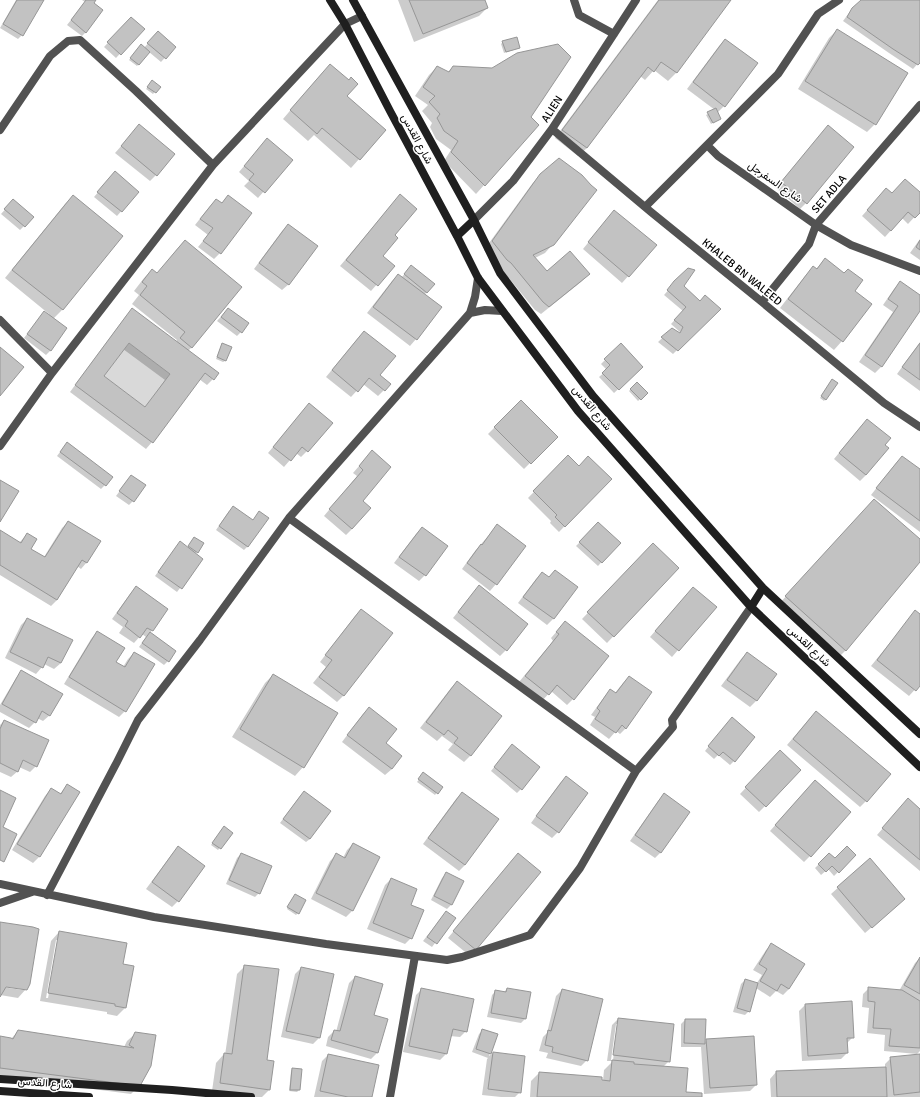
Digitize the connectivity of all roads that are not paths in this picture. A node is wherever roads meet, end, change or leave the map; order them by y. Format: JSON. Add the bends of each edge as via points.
{"nodes":[{"id":1,"x":330,"y":0,"type":"edge"},
{"id":2,"x":353,"y":0,"type":"edge"},
{"id":3,"x":574,"y":0,"type":"edge"},
{"id":4,"x":636,"y":0,"type":"edge"},
{"id":5,"x":839,"y":0,"type":"edge"},
{"id":6,"x":362,"y":16,"type":"junction"},
{"id":7,"x":345,"y":24,"type":"junction"},
{"id":8,"x":614,"y":34,"type":"junction"},
{"id":9,"x":920,"y":105,"type":"edge"},
{"id":10,"x":552,"y":129,"type":"junction"},
{"id":11,"x":0,"y":130,"type":"edge"},
{"id":12,"x":708,"y":145,"type":"junction"},
{"id":13,"x":213,"y":164,"type":"junction"},
{"id":14,"x":646,"y":208,"type":"junction"},
{"id":15,"x":474,"y":220,"type":"junction"},
{"id":16,"x":816,"y":224,"type":"junction"},
{"id":17,"x":457,"y":236,"type":"junction"},
{"id":18,"x":920,"y":271,"type":"edge"},
{"id":19,"x":478,"y":278,"type":"junction"},
{"id":20,"x":762,"y":302,"type":"junction"},
{"id":21,"x":502,"y":311,"type":"junction"},
{"id":22,"x":470,"y":313,"type":"junction"},
{"id":23,"x":0,"y":320,"type":"edge"},
{"id":24,"x":52,"y":373,"type":"junction"},
{"id":25,"x":920,"y":428,"type":"edge"},
{"id":26,"x":0,"y":446,"type":"edge"},
{"id":27,"x":289,"y":518,"type":"junction"},
{"id":28,"x":764,"y":588,"type":"junction"},
{"id":29,"x":751,"y":607,"type":"junction"},
{"id":30,"x":920,"y":733,"type":"edge"},
{"id":31,"x":920,"y":767,"type":"edge"},
{"id":32,"x":636,"y":771,"type":"junction"},
{"id":33,"x":0,"y":884,"type":"edge"},
{"id":34,"x":33,"y":891,"type":"junction"},
{"id":35,"x":47,"y":895,"type":"junction"},
{"id":36,"x":0,"y":903,"type":"edge"},
{"id":37,"x":415,"y":956,"type":"junction"},
{"id":38,"x":0,"y":1079,"type":"edge"},
{"id":39,"x":0,"y":1091,"type":"edge"},
{"id":40,"x":172,"y":1094,"type":"edge"},
{"id":41,"x":89,"y":1097,"type":"edge"},
{"id":42,"x":251,"y":1097,"type":"edge"},
{"id":43,"x":390,"y":1097,"type":"edge"}],
"edges":[{"from":1,"to":7,"type":"main road","name":"شارع القدس"},
{"from":2,"to":6,"type":"main road","name":"شارع القدس"},
{"from":3,"to":8,"type":"street","via":[[579,15]]},
{"from":4,"to":8,"type":"street","name":"ALIEN"},
{"from":5,"to":12,"type":"street","via":[[818,14],[778,74]]},
{"from":6,"to":7,"type":"street"},
{"from":6,"to":15,"type":"main road","name":"شارع القدس"},
{"from":7,"to":13,"type":"street"},
{"from":7,"to":17,"type":"main road","name":"شارع القدس"},
{"from":8,"to":10,"type":"street","name":"ALIEN"},
{"from":9,"to":16,"type":"street","name":"SET ADLA"},
{"from":10,"to":14,"type":"street","name":"KHALEB BN WALEED"},
{"from":10,"to":15,"type":"street","name":"ALIEN","via":[[513,181]]},
{"from":11,"to":13,"type":"street","via":[[50,56],[68,41],[80,40]]},
{"from":12,"to":14,"type":"street"},
{"from":12,"to":16,"type":"street","name":"شارع السفرجل","via":[[718,156]]},
{"from":13,"to":24,"type":"street"},
{"from":14,"to":20,"type":"street","name":"KHALEB BN WALEED"},
{"from":15,"to":17,"type":"main road"},
{"from":15,"to":28,"type":"main road","name":"شارع القدس","via":[[500,273],[593,396]]},
{"from":16,"to":18,"type":"street","name":"شارع السفرجل","via":[[851,244]]},
{"from":16,"to":20,"type":"street","name":"SET ADLA","via":[[809,244]]},
{"from":17,"to":19,"type":"main road","name":"شارع القدس"},
{"from":19,"to":21,"type":"main road","name":"شارع القدس"},
{"from":19,"to":22,"type":"street"},
{"from":20,"to":25,"type":"street","name":"KHALEB BN WALEED","via":[[884,403]]},
{"from":21,"to":22,"type":"street","via":[[485,310]]},
{"from":21,"to":29,"type":"main road","name":"شارع القدس","via":[[578,411]]},
{"from":22,"to":27,"type":"street"},
{"from":23,"to":24,"type":"street"},
{"from":24,"to":26,"type":"street"},
{"from":27,"to":32,"type":"street"},
{"from":27,"to":35,"type":"street","via":[[138,720]]},
{"from":28,"to":29,"type":"main road"},
{"from":28,"to":30,"type":"main road","name":"شارع القدس"},
{"from":29,"to":31,"type":"main road","name":"شارع القدس"},
{"from":29,"to":32,"type":"street","via":[[672,720],[673,727]]},
{"from":32,"to":37,"type":"street","via":[[580,868],[530,935],[447,960]]},
{"from":33,"to":34,"type":"street"},
{"from":34,"to":35,"type":"street"},
{"from":34,"to":36,"type":"street"},
{"from":35,"to":37,"type":"street","via":[[154,917]]},
{"from":37,"to":43,"type":"street"},
{"from":38,"to":40,"type":"main road"},
{"from":39,"to":41,"type":"main road","name":"شارع القدس"},
{"from":40,"to":42,"type":"main road"}]}
